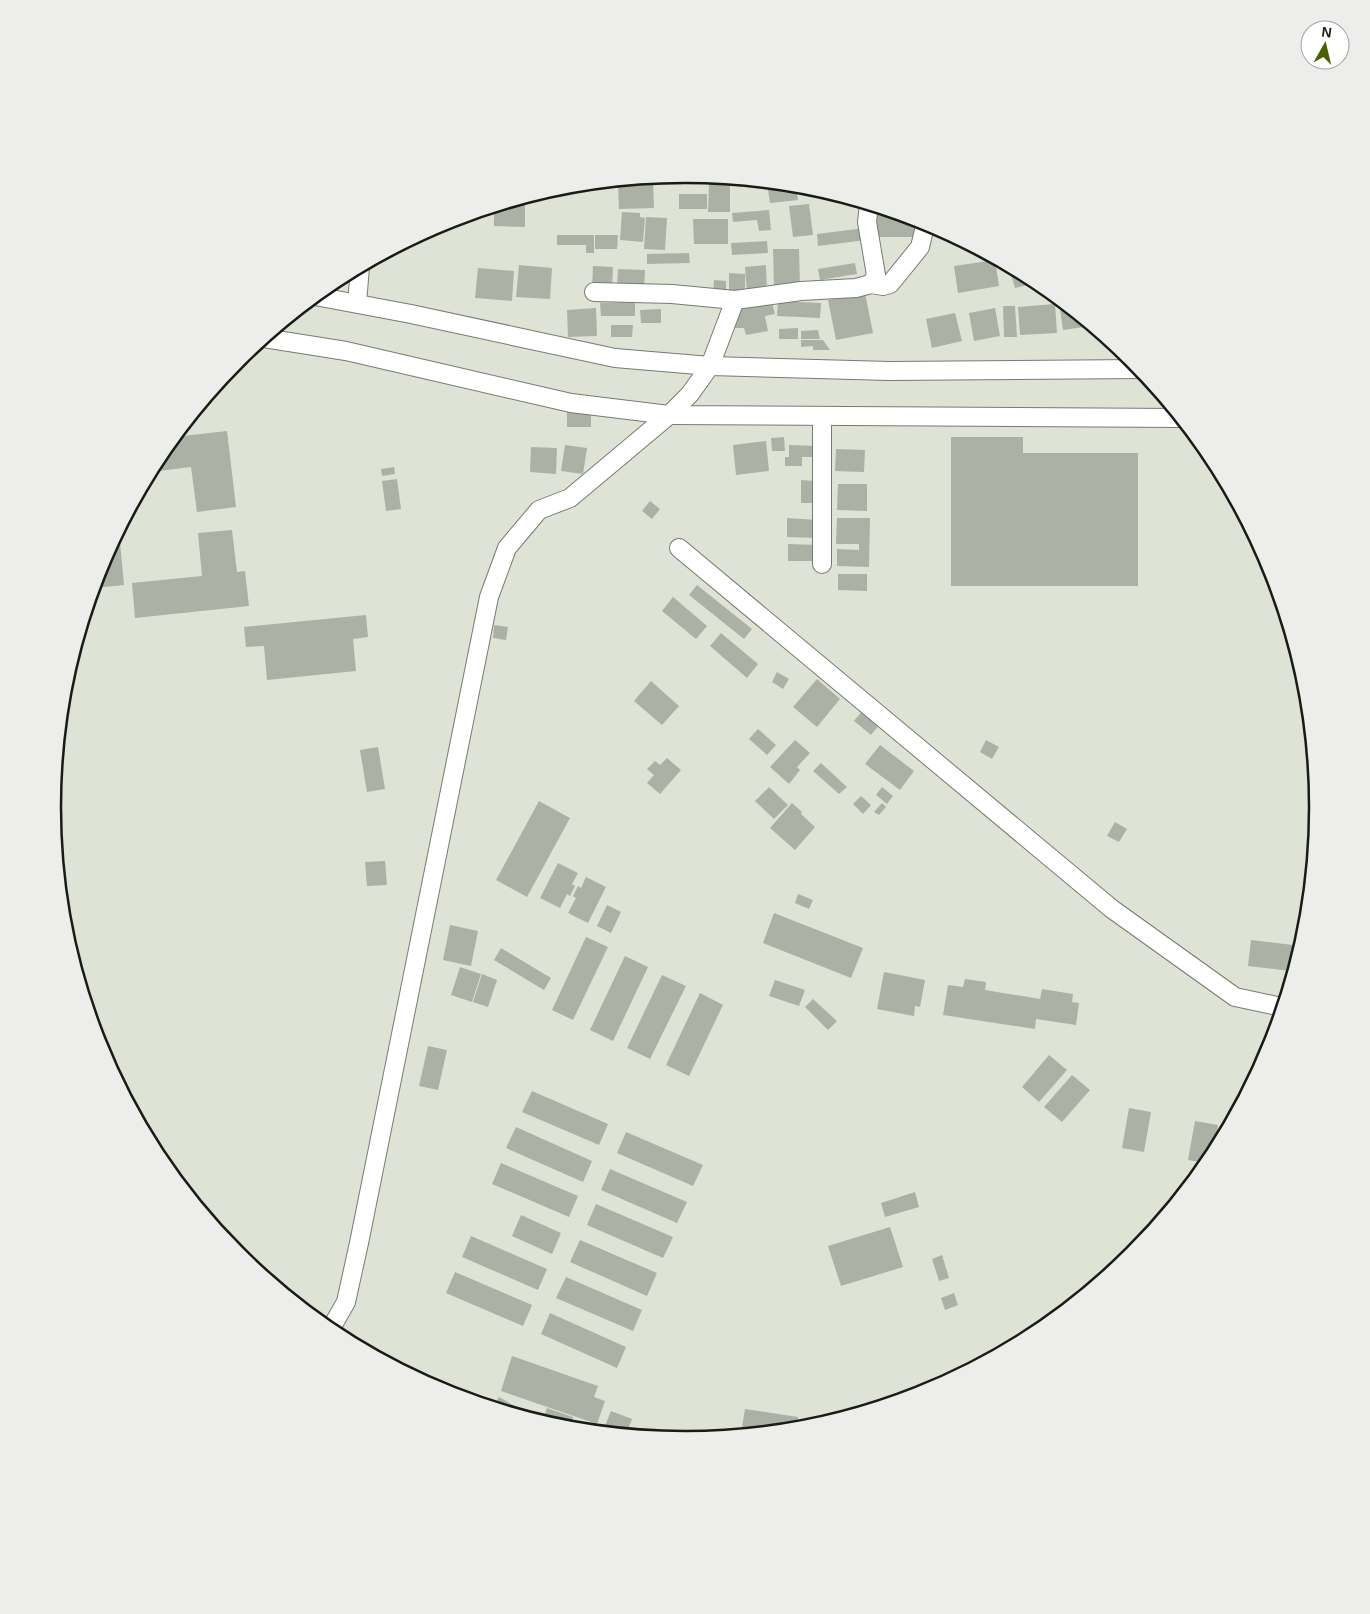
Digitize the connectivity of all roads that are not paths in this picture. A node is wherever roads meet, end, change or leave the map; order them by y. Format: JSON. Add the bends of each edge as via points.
{"nodes":[{"id":1,"x":868,"y":211,"type":"edge"},
{"id":2,"x":924,"y":231,"type":"edge"},
{"id":3,"x":359,"y":275,"type":"edge"},
{"id":4,"x":871,"y":284,"type":"junction"},
{"id":5,"x":594,"y":292,"type":"dead end"},
{"id":6,"x":325,"y":298,"type":"edge"},
{"id":7,"x":735,"y":300,"type":"junction"},
{"id":8,"x":357,"y":303,"type":"junction"},
{"id":9,"x":273,"y":339,"type":"edge"},
{"id":10,"x":710,"y":366,"type":"junction"},
{"id":11,"x":1129,"y":369,"type":"edge"},
{"id":12,"x":669,"y":415,"type":"junction"},
{"id":13,"x":822,"y":417,"type":"junction"},
{"id":14,"x":1172,"y":418,"type":"edge"},
{"id":15,"x":679,"y":548,"type":"dead end"},
{"id":16,"x":822,"y":564,"type":"dead end"},
{"id":17,"x":1276,"y":1006,"type":"edge"},
{"id":18,"x":334,"y":1323,"type":"edge"}],
"edges":[{"from":1,"to":4,"type":"street","via":[[867,222],[876,275]]},
{"from":2,"to":4,"type":"street","via":[[920,247],[890,284]]},
{"from":3,"to":8,"type":"street"},
{"from":4,"to":7,"type":"street"},
{"from":5,"to":7,"type":"street"},
{"from":6,"to":8,"type":"street"},
{"from":7,"to":10,"type":"street"},
{"from":8,"to":10,"type":"street","via":[[615,358]]},
{"from":9,"to":12,"type":"street","via":[[346,350],[571,403]]},
{"from":10,"to":11,"type":"street","via":[[889,371]]},
{"from":10,"to":12,"type":"street","via":[[690,394]]},
{"from":12,"to":13,"type":"street"},
{"from":12,"to":18,"type":"street","via":[[570,498],[539,510],[507,548],[489,597],[360,1243],[346,1302]]},
{"from":13,"to":14,"type":"street"},
{"from":13,"to":16,"type":"street"},
{"from":15,"to":17,"type":"street","via":[[1112,909],[1235,997]]}]}
